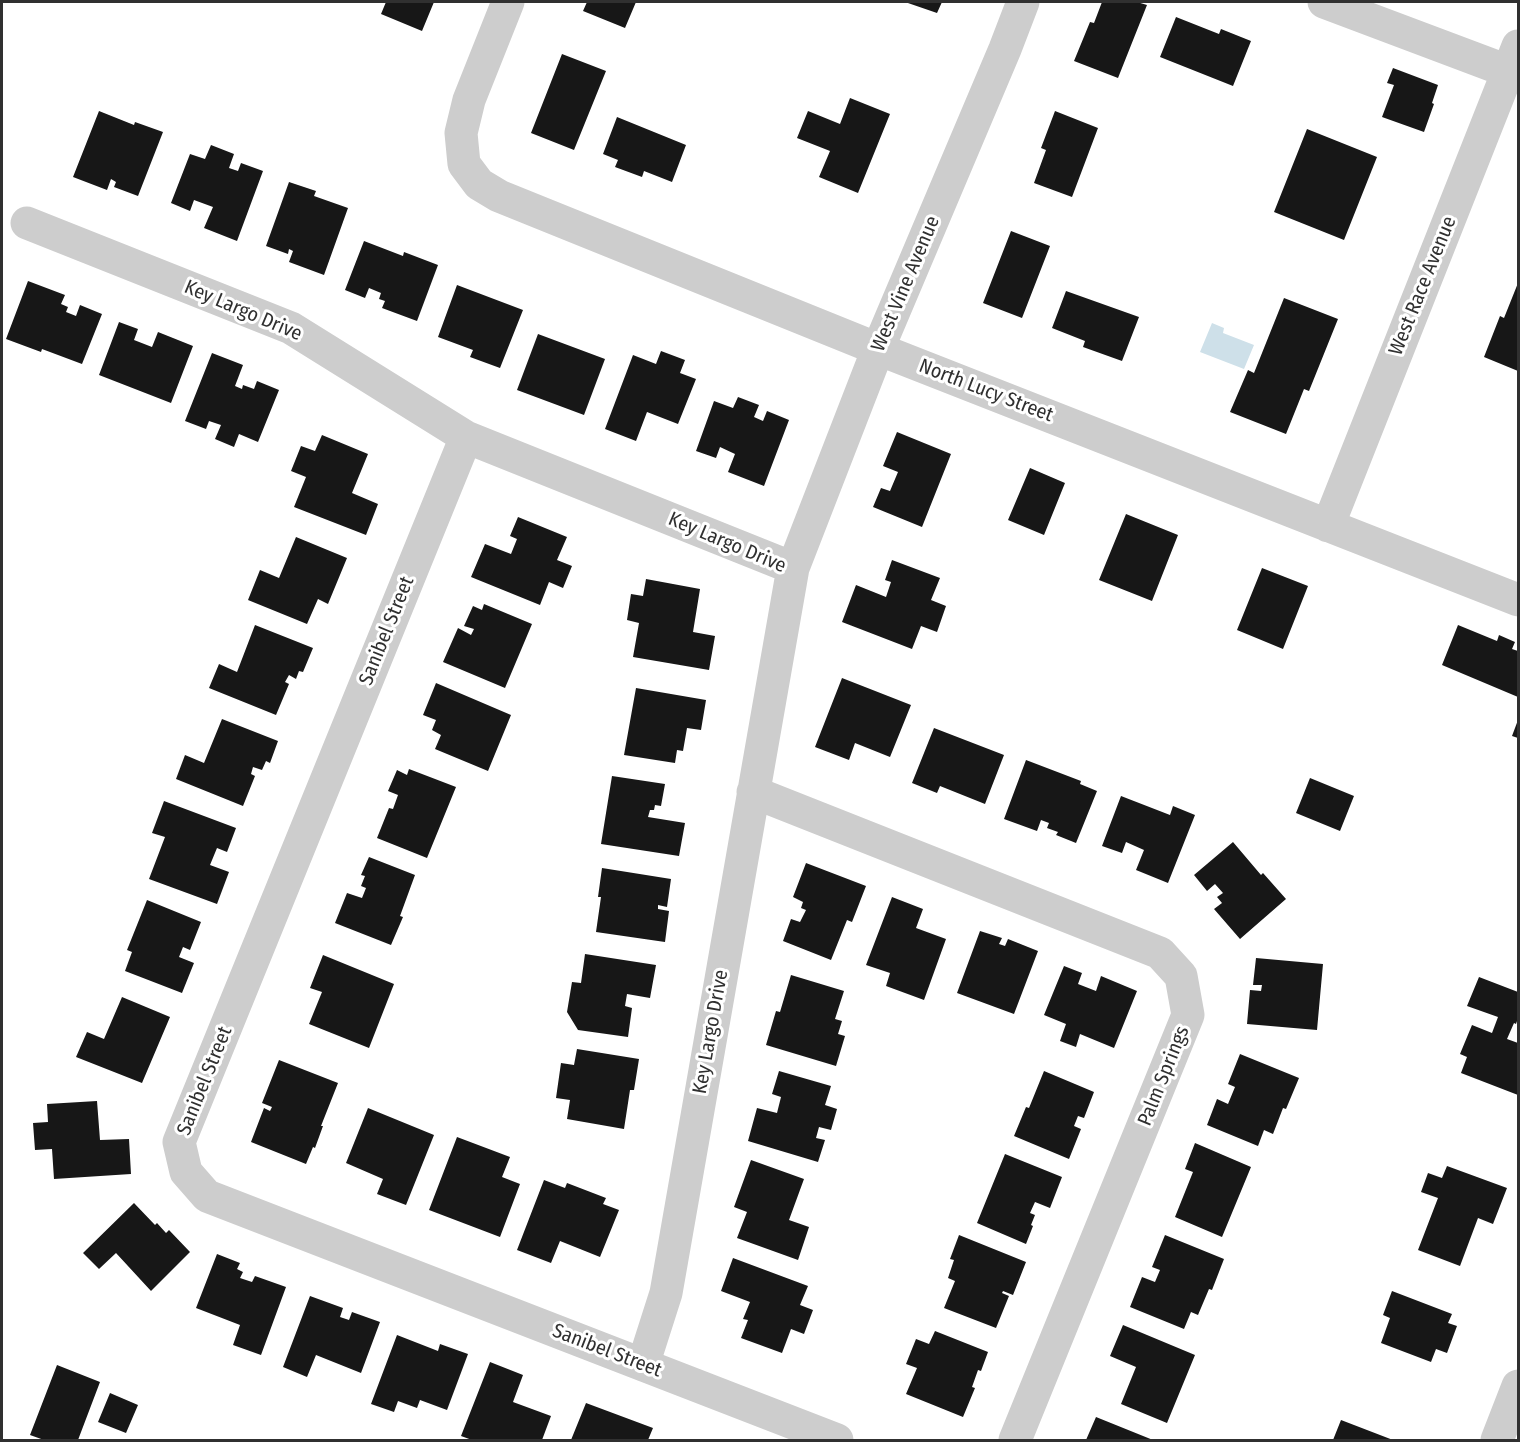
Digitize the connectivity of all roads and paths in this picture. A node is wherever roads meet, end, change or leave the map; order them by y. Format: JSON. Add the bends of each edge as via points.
{"nodes":[{"id":1,"x":508,"y":2,"type":"edge"},
{"id":2,"x":1023,"y":2,"type":"edge"},
{"id":3,"x":1324,"y":2,"type":"edge"},
{"id":4,"x":1515,"y":64,"type":"edge"},
{"id":5,"x":27,"y":223,"type":"dead end"},
{"id":6,"x":878,"y":349,"type":"junction"},
{"id":7,"x":466,"y":437,"type":"junction"},
{"id":8,"x":1328,"y":526,"type":"junction"},
{"id":9,"x":793,"y":568,"type":"junction"},
{"id":10,"x":1518,"y":600,"type":"edge"},
{"id":11,"x":753,"y":792,"type":"junction"},
{"id":12,"x":643,"y":1365,"type":"junction"},
{"id":13,"x":1518,"y":1386,"type":"edge"},
{"id":14,"x":837,"y":1440,"type":"edge"},
{"id":15,"x":1015,"y":1440,"type":"edge"},
{"id":16,"x":1497,"y":1440,"type":"edge"}],
"edges":[{"from":1,"to":6,"type":"street","name":"North Lucy Street","via":[[469,100],[461,133],[464,164],[479,184],[499,196]]},
{"from":2,"to":6,"type":"street","name":"West Vine Avenue"},
{"from":3,"to":4,"type":"street"},
{"from":4,"to":8,"type":"street","name":"West Race Avenue"},
{"from":5,"to":7,"type":"street","name":"Key Largo Drive","via":[[291,328]]},
{"from":6,"to":8,"type":"street","name":"North Lucy Street"},
{"from":6,"to":9,"type":"street","name":"West Vine Avenue"},
{"from":7,"to":9,"type":"street","name":"Key Largo Drive"},
{"from":7,"to":12,"type":"street","name":"Sanibel Street","via":[[179,1142],[186,1172],[207,1196]]},
{"from":8,"to":10,"type":"street","name":"North Lucy Street"},
{"from":9,"to":11,"type":"street","name":"Key Largo Drive"},
{"from":11,"to":12,"type":"street","name":"Key Largo Drive","via":[[666,1293]]},
{"from":11,"to":15,"type":"street","name":"Palm Springs","via":[[1160,953],[1180,976],[1188,1015]]},
{"from":12,"to":14,"type":"street","name":"Sanibel Street"},
{"from":13,"to":16,"type":"street"}]}
